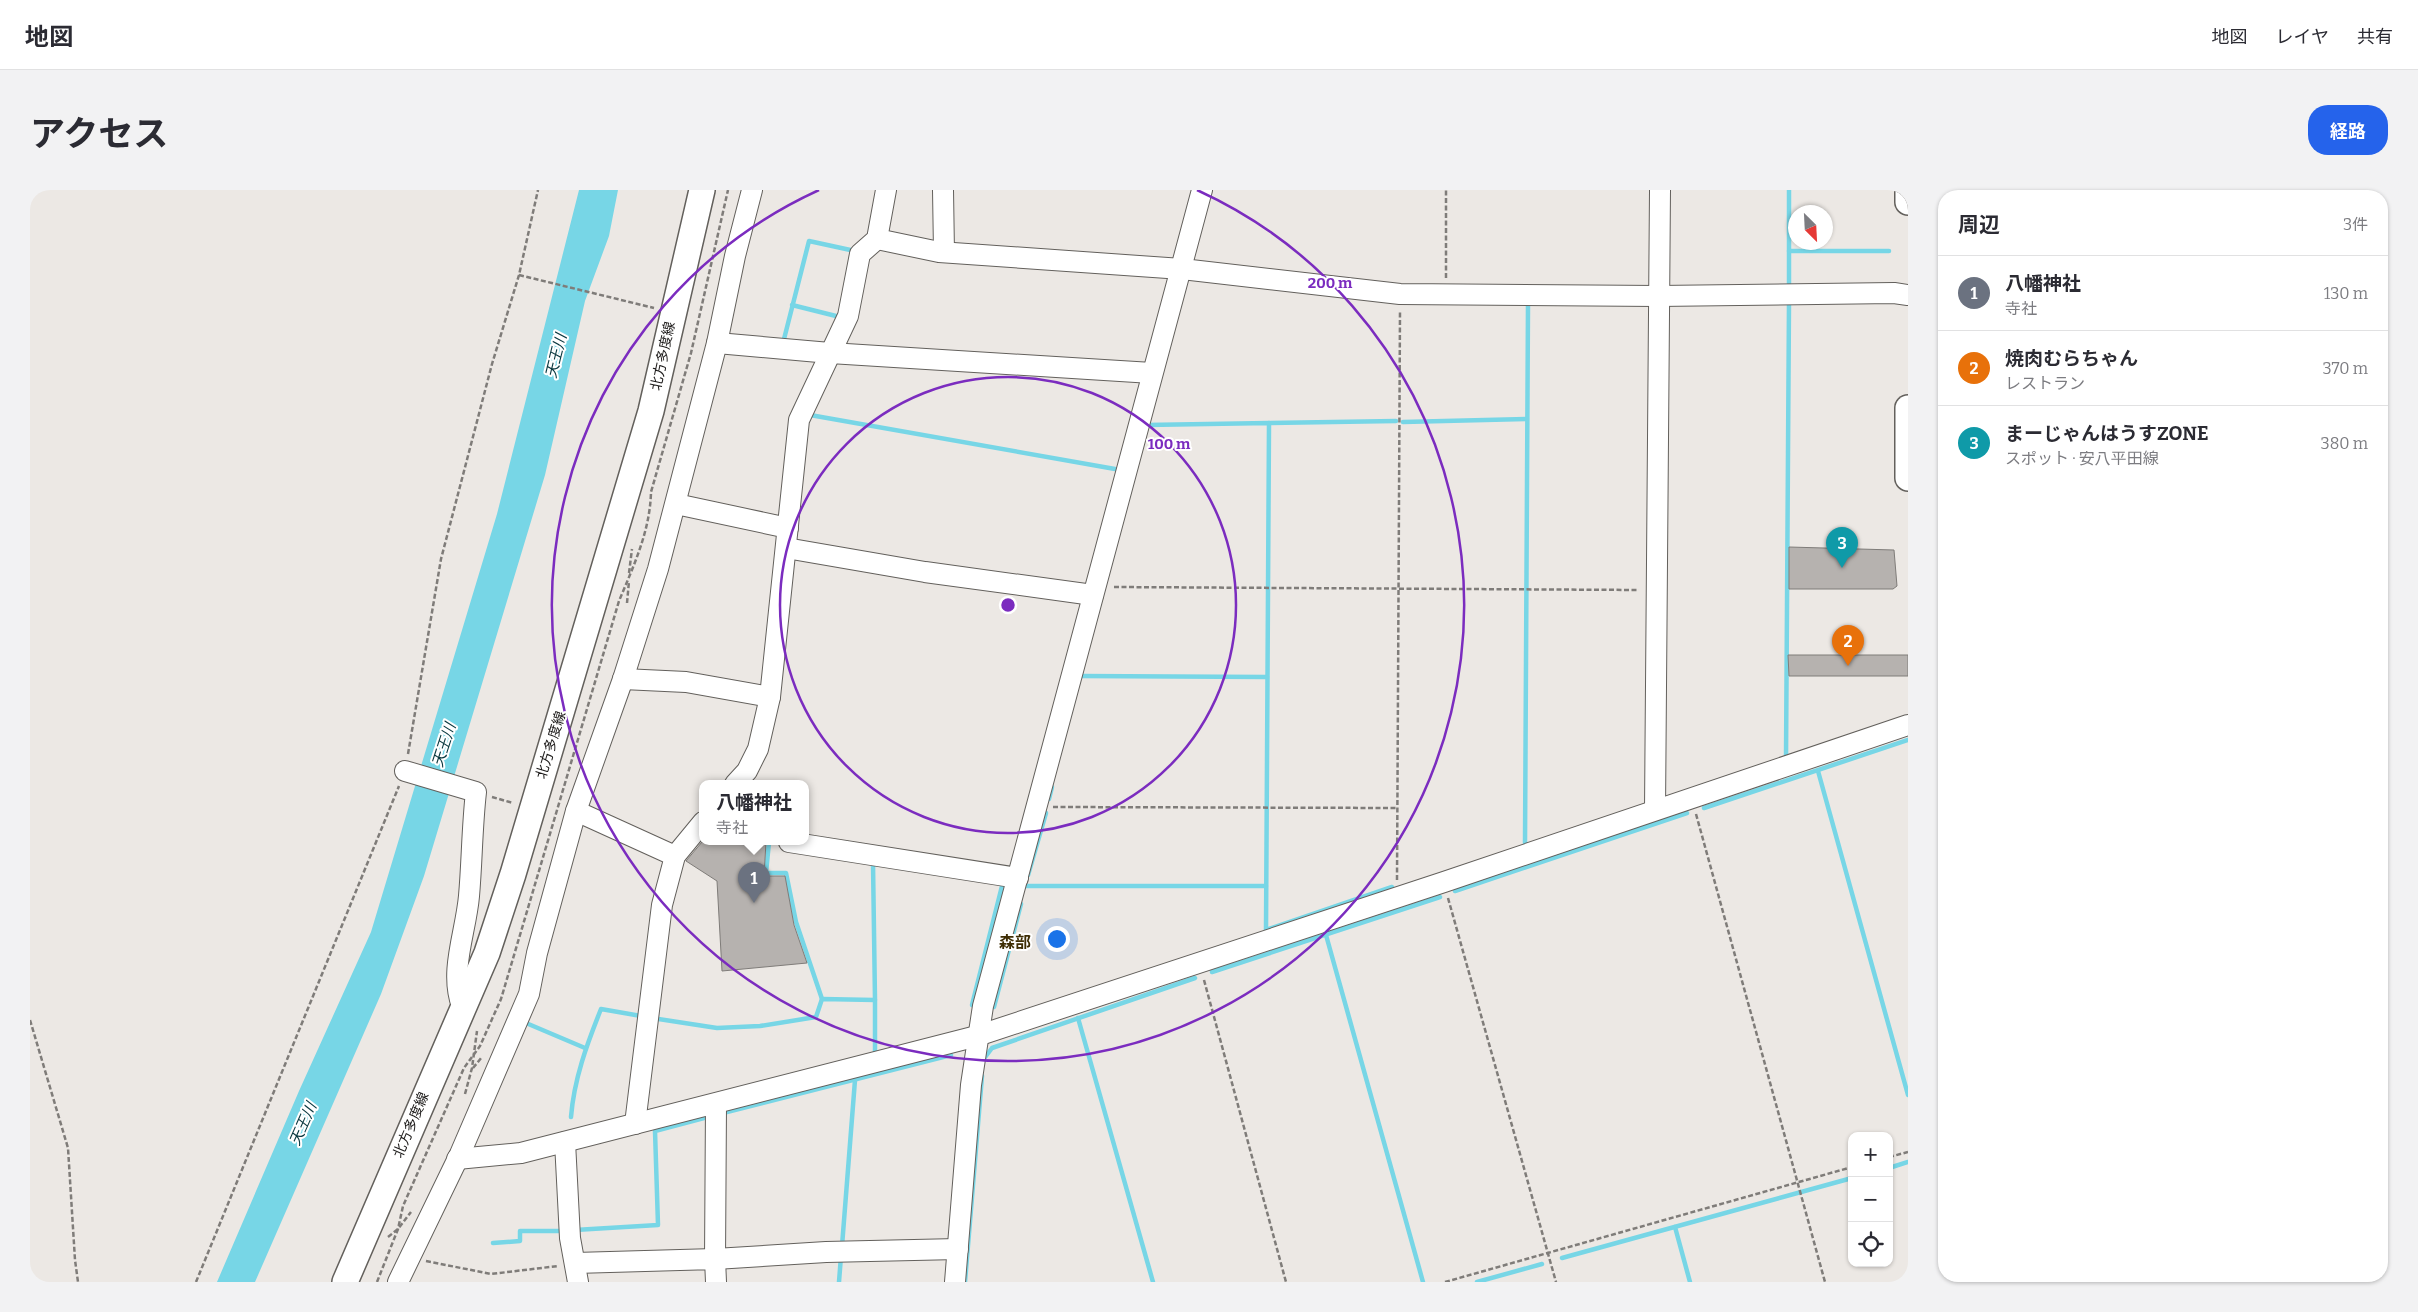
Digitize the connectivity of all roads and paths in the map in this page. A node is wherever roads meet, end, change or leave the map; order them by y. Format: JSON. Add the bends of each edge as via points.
{"nodes":[{"id":1,"x":538,"y":190,"type":"edge"},
{"id":2,"x":702,"y":190,"type":"edge"},
{"id":3,"x":728,"y":190,"type":"edge"},
{"id":4,"x":752,"y":190,"type":"edge"},
{"id":5,"x":886,"y":190,"type":"edge"},
{"id":6,"x":943,"y":190,"type":"edge"},
{"id":7,"x":1202,"y":190,"type":"edge"},
{"id":8,"x":1446,"y":190,"type":"edge"},
{"id":9,"x":1660,"y":190,"type":"edge"},
{"id":10,"x":1908,"y":190,"type":"edge"},
{"id":11,"x":1908,"y":202,"type":"edge"},
{"id":12,"x":877,"y":239,"type":"junction"},
{"id":13,"x":944,"y":252,"type":"junction"},
{"id":14,"x":1182,"y":269,"type":"junction"},
{"id":15,"x":519,"y":275,"type":"junction"},
{"id":16,"x":1400,"y":294,"type":"junction"},
{"id":17,"x":1446,"y":294,"type":"junction"},
{"id":18,"x":1908,"y":295,"type":"edge"},
{"id":19,"x":1658,"y":296,"type":"junction"},
{"id":20,"x":672,"y":312,"type":"junction"},
{"id":21,"x":717,"y":343,"type":"junction"},
{"id":22,"x":830,"y":353,"type":"junction"},
{"id":23,"x":1152,"y":373,"type":"junction"},
{"id":24,"x":1908,"y":408,"type":"edge"},
{"id":25,"x":1908,"y":478,"type":"edge"},
{"id":26,"x":676,"y":504,"type":"junction"},
{"id":27,"x":787,"y":538,"type":"junction"},
{"id":28,"x":633,"y":542,"type":"dead end"},
{"id":29,"x":629,"y":577,"type":"junction"},
{"id":30,"x":1399,"y":588,"type":"junction"},
{"id":31,"x":1094,"y":591,"type":"junction"},
{"id":32,"x":1658,"y":591,"type":"junction"},
{"id":33,"x":626,"y":612,"type":"dead end"},
{"id":34,"x":623,"y":680,"type":"junction"},
{"id":35,"x":770,"y":697,"type":"junction"},
{"id":36,"x":1908,"y":724,"type":"edge"},
{"id":37,"x":406,"y":771,"type":"junction"},
{"id":38,"x":739,"y":780,"type":"edge"},
{"id":39,"x":468,"y":790,"type":"junction"},
{"id":40,"x":1691,"y":798,"type":"junction"},
{"id":41,"x":1036,"y":807,"type":"junction"},
{"id":42,"x":1397,"y":808,"type":"junction"},
{"id":43,"x":532,"y":809,"type":"junction"},
{"id":44,"x":1655,"y":810,"type":"junction"},
{"id":45,"x":576,"y":811,"type":"junction"},
{"id":46,"x":699,"y":827,"type":"edge"},
{"id":47,"x":808,"y":845,"type":"edge"},
{"id":48,"x":675,"y":856,"type":"junction"},
{"id":49,"x":1018,"y":878,"type":"junction"},
{"id":50,"x":1444,"y":882,"type":"junction"},
{"id":51,"x":1397,"y":897,"type":"junction"},
{"id":52,"x":1200,"y":963,"type":"junction"},
{"id":53,"x":470,"y":1016,"type":"junction"},
{"id":54,"x":30,"y":1020,"type":"edge"},
{"id":55,"x":977,"y":1036,"type":"junction"},
{"id":56,"x":472,"y":1056,"type":"junction"},
{"id":57,"x":465,"y":1095,"type":"dead end"},
{"id":58,"x":716,"y":1105,"type":"junction"},
{"id":59,"x":635,"y":1124,"type":"junction"},
{"id":60,"x":565,"y":1142,"type":"junction"},
{"id":61,"x":1908,"y":1152,"type":"edge"},
{"id":62,"x":1893,"y":1156,"type":"edge"},
{"id":63,"x":457,"y":1159,"type":"junction"},
{"id":64,"x":1848,"y":1168,"type":"edge"},
{"id":65,"x":1798,"y":1182,"type":"junction"},
{"id":66,"x":415,"y":1207,"type":"dead end"},
{"id":67,"x":398,"y":1229,"type":"junction"},
{"id":68,"x":384,"y":1242,"type":"dead end"},
{"id":69,"x":958,"y":1249,"type":"junction"},
{"id":70,"x":1548,"y":1253,"type":"junction"},
{"id":71,"x":409,"y":1258,"type":"junction"},
{"id":72,"x":715,"y":1259,"type":"junction"},
{"id":73,"x":577,"y":1273,"type":"edge"},
{"id":74,"x":78,"y":1282,"type":"edge"},
{"id":75,"x":196,"y":1282,"type":"edge"},
{"id":76,"x":345,"y":1282,"type":"edge"},
{"id":77,"x":377,"y":1282,"type":"edge"},
{"id":78,"x":398,"y":1282,"type":"edge"},
{"id":79,"x":716,"y":1282,"type":"edge"},
{"id":80,"x":955,"y":1282,"type":"edge"},
{"id":81,"x":1286,"y":1282,"type":"edge"},
{"id":82,"x":1445,"y":1282,"type":"edge"},
{"id":83,"x":1556,"y":1282,"type":"edge"},
{"id":84,"x":1825,"y":1282,"type":"edge"}],
"edges":[{"from":1,"to":15,"type":"path"},
{"from":2,"to":20,"type":"main road","name":"北方多度線"},
{"from":3,"to":29,"type":"path","via":[[691,353],[651,492],[651,512]]},
{"from":4,"to":21,"type":"street"},
{"from":5,"to":12,"type":"street"},
{"from":6,"to":13,"type":"street"},
{"from":7,"to":14,"type":"street"},
{"from":8,"to":17,"type":"path"},
{"from":9,"to":19,"type":"street"},
{"from":10,"to":11,"type":"main road"},
{"from":12,"to":13,"type":"street"},
{"from":12,"to":22,"type":"street","via":[[860,254],[848,316]]},
{"from":13,"to":14,"type":"street"},
{"from":14,"to":16,"type":"street"},
{"from":14,"to":23,"type":"street"},
{"from":15,"to":20,"type":"path"},
{"from":15,"to":37,"type":"path","via":[[440,559]]},
{"from":16,"to":17,"type":"street"},
{"from":16,"to":30,"type":"path"},
{"from":17,"to":19,"type":"street"},
{"from":18,"to":19,"type":"street"},
{"from":19,"to":32,"type":"street"},
{"from":20,"to":43,"type":"main road","name":"北方多度線","via":[[651,412]]},
{"from":21,"to":22,"type":"street"},
{"from":21,"to":26,"type":"street"},
{"from":22,"to":23,"type":"street"},
{"from":22,"to":27,"type":"street","via":[[799,420]]},
{"from":23,"to":31,"type":"street"},
{"from":24,"to":25,"type":"main road"},
{"from":26,"to":27,"type":"street"},
{"from":26,"to":34,"type":"street"},
{"from":27,"to":31,"type":"street","via":[[925,572]]},
{"from":27,"to":35,"type":"street"},
{"from":28,"to":29,"type":"path"},
{"from":29,"to":33,"type":"path"},
{"from":29,"to":56,"type":"path","via":[[619,601],[501,999],[480,1046]]},
{"from":30,"to":31,"type":"path"},
{"from":30,"to":32,"type":"path"},
{"from":30,"to":42,"type":"path"},
{"from":31,"to":41,"type":"street"},
{"from":32,"to":44,"type":"street"},
{"from":34,"to":35,"type":"street","via":[[686,682]]},
{"from":34,"to":45,"type":"street"},
{"from":35,"to":38,"type":"street","via":[[758,749]]},
{"from":36,"to":40,"type":"street"},
{"from":37,"to":39,"type":"street"},
{"from":37,"to":75,"type":"path"},
{"from":39,"to":43,"type":"path"},
{"from":39,"to":53,"type":"street","via":[[471,836],[469,898],[458,965],[458,995]]},
{"from":40,"to":44,"type":"street"},
{"from":40,"to":65,"type":"path"},
{"from":41,"to":42,"type":"path"},
{"from":41,"to":49,"type":"street"},
{"from":42,"to":51,"type":"path"},
{"from":43,"to":53,"type":"main road","name":"北方多度線"},
{"from":44,"to":50,"type":"street"},
{"from":45,"to":48,"type":"street"},
{"from":45,"to":63,"type":"street","via":[[529,994]]},
{"from":46,"to":48,"type":"street"},
{"from":47,"to":49,"type":"street"},
{"from":48,"to":59,"type":"street","via":[[662,904]]},
{"from":49,"to":55,"type":"street"},
{"from":50,"to":51,"type":"street"},
{"from":50,"to":70,"type":"path"},
{"from":51,"to":52,"type":"street"},
{"from":52,"to":55,"type":"street"},
{"from":52,"to":81,"type":"path"},
{"from":53,"to":56,"type":"path"},
{"from":53,"to":76,"type":"main road","name":"北方多度線"},
{"from":54,"to":74,"type":"path","via":[[68,1148]]},
{"from":55,"to":58,"type":"street"},
{"from":55,"to":69,"type":"street"},
{"from":56,"to":57,"type":"path"},
{"from":56,"to":67,"type":"path","via":[[402,1206]]},
{"from":58,"to":59,"type":"street"},
{"from":58,"to":72,"type":"street"},
{"from":59,"to":60,"type":"street"},
{"from":60,"to":63,"type":"street","via":[[521,1153]]},
{"from":60,"to":73,"type":"street","via":[[570,1238]]},
{"from":61,"to":62,"type":"path"},
{"from":63,"to":71,"type":"street"},
{"from":64,"to":65,"type":"path"},
{"from":65,"to":70,"type":"path"},
{"from":65,"to":84,"type":"path"},
{"from":66,"to":67,"type":"path"},
{"from":67,"to":68,"type":"path"},
{"from":67,"to":77,"type":"path"},
{"from":69,"to":72,"type":"street"},
{"from":69,"to":80,"type":"street"},
{"from":70,"to":82,"type":"path"},
{"from":70,"to":83,"type":"path"},
{"from":71,"to":73,"type":"path","via":[[491,1274]]},
{"from":71,"to":78,"type":"street"},
{"from":72,"to":73,"type":"street"},
{"from":72,"to":79,"type":"street"}]}
